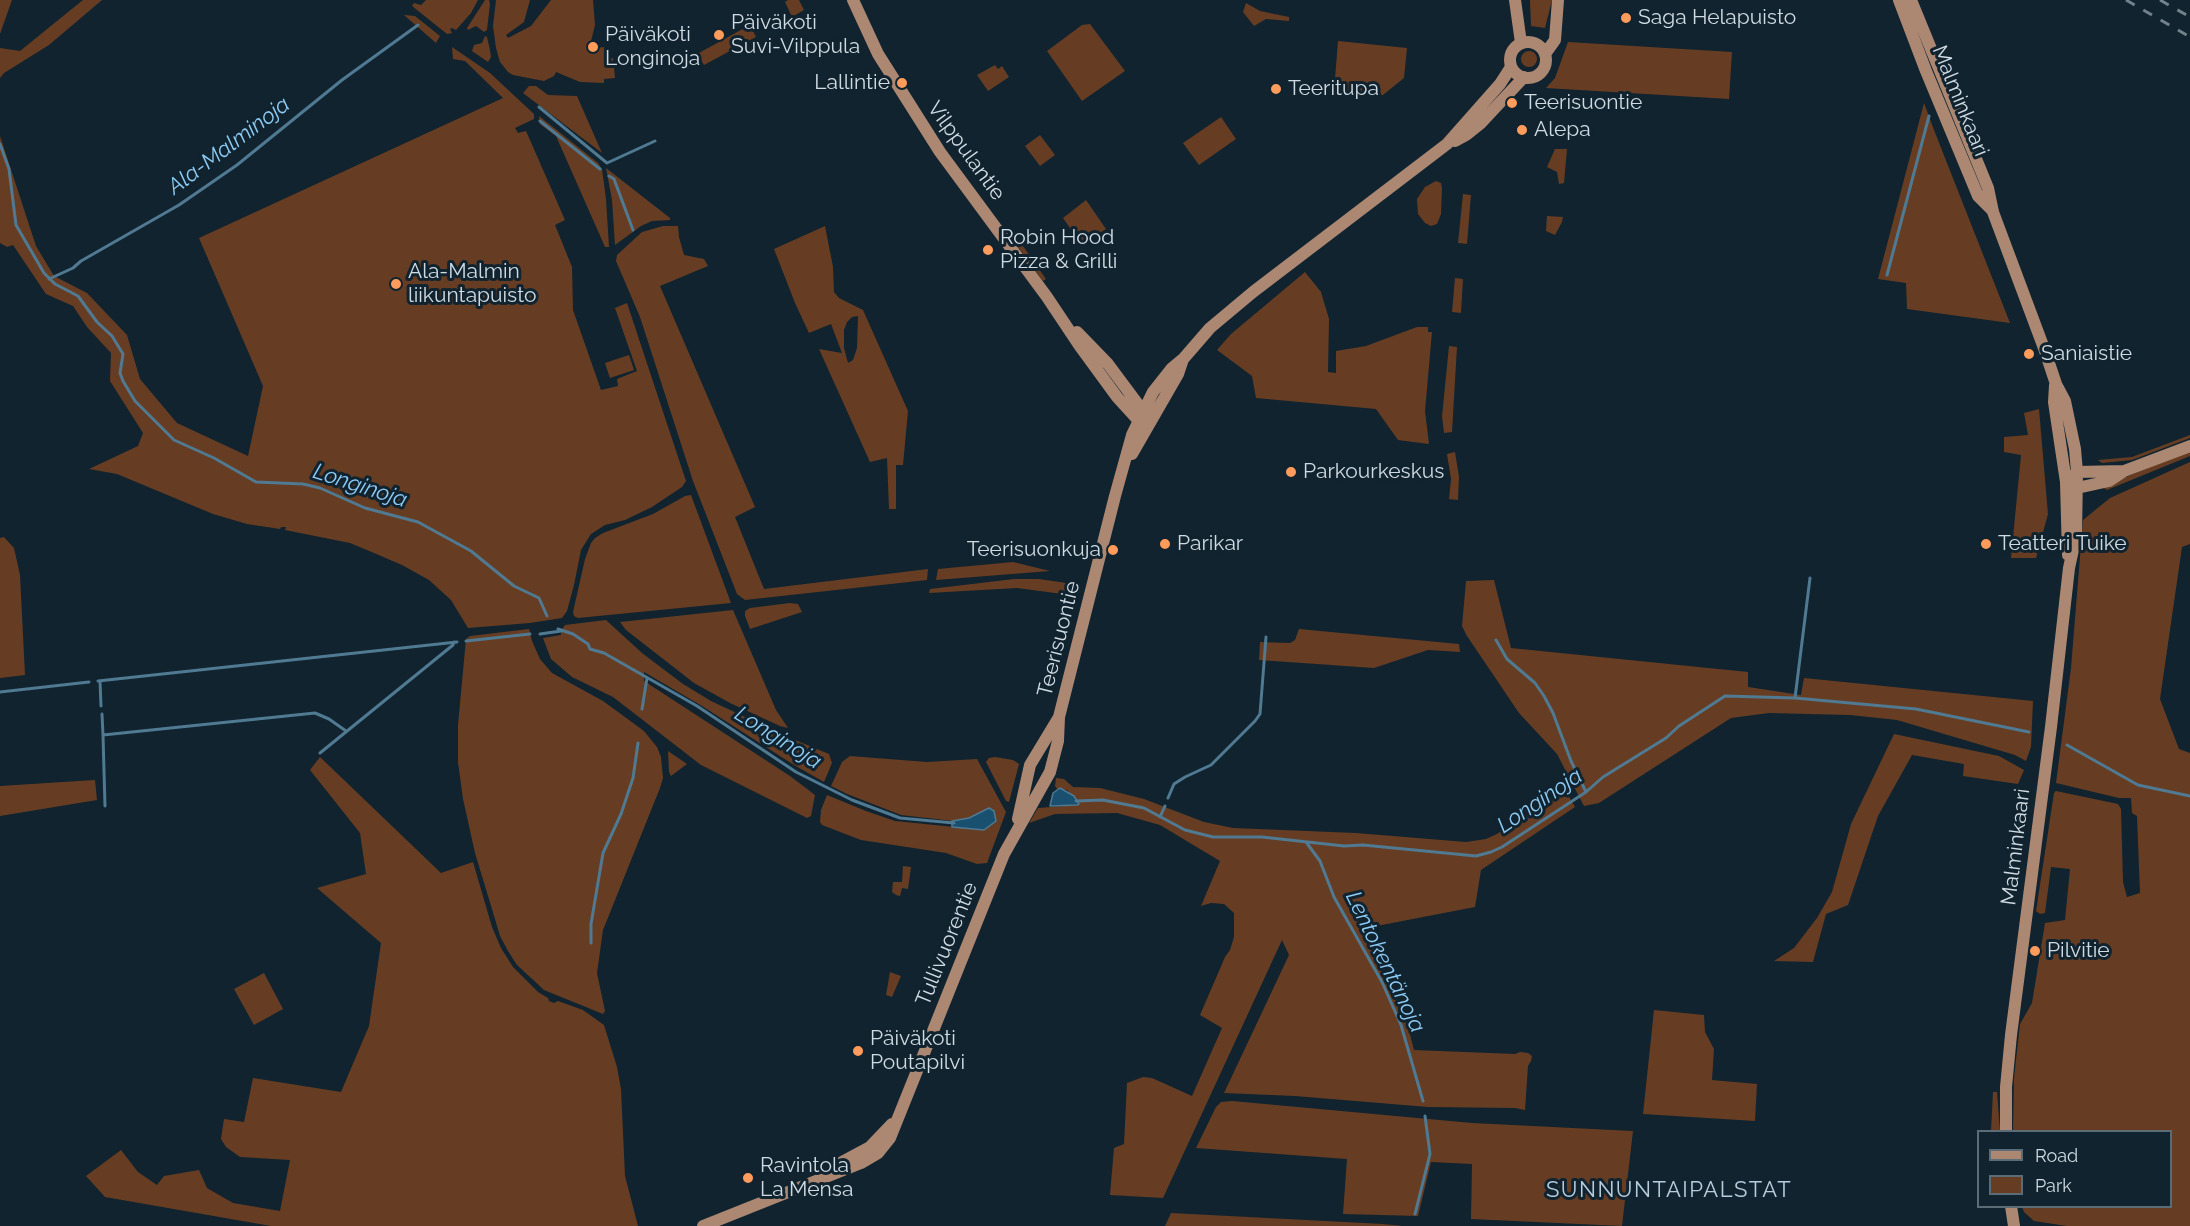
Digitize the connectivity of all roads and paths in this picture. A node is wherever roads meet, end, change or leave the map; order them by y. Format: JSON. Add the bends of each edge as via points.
{"nodes":[{"id":1,"x":853,"y":0,"type":"edge"},
{"id":2,"x":1515,"y":0,"type":"edge"},
{"id":3,"x":1558,"y":0,"type":"edge"},
{"id":4,"x":1899,"y":0,"type":"edge"},
{"id":5,"x":1911,"y":0,"type":"edge"},
{"id":6,"x":1521,"y":43,"type":"junction"},
{"id":7,"x":1541,"y":49,"type":"junction"},
{"id":8,"x":1511,"y":67,"type":"junction"},
{"id":9,"x":1524,"y":77,"type":"junction"},
{"id":10,"x":1447,"y":144,"type":"junction"},
{"id":11,"x":1993,"y":212,"type":"junction"},
{"id":12,"x":2055,"y":384,"type":"junction"},
{"id":13,"x":1144,"y":417,"type":"junction"},
{"id":14,"x":2190,"y":446,"type":"edge"},
{"id":15,"x":2124,"y":471,"type":"junction"},
{"id":16,"x":2077,"y":472,"type":"junction"},
{"id":17,"x":2072,"y":485,"type":"junction"},
{"id":18,"x":1059,"y":717,"type":"junction"},
{"id":19,"x":1015,"y":832,"type":"junction"},
{"id":20,"x":1004,"y":854,"type":"joint"},
{"id":21,"x":2006,"y":1130,"type":"edge"},
{"id":22,"x":2011,"y":1208,"type":"edge"},
{"id":23,"x":703,"y":1226,"type":"edge"},
{"id":24,"x":2014,"y":1226,"type":"edge"}],
"edges":[{"from":1,"to":13,"type":"main road","name":"Vilppulantie","via":[[878,54],[913,112],[1061,316],[1108,364]]},
{"from":2,"to":6,"type":"main road"},
{"from":3,"to":7,"type":"main road","via":[[1555,40]]},
{"from":4,"to":11,"type":"main road","name":"Malminkaari","via":[[1978,196]]},
{"from":5,"to":11,"type":"main road","name":"Malminkaari","via":[[1988,188]]},
{"from":6,"to":7,"type":"main road"},
{"from":6,"to":8,"type":"main road","via":[[1512,51]]},
{"from":7,"to":9,"type":"main road","via":[[1546,61],[1541,71]]},
{"from":8,"to":9,"type":"main road"},
{"from":8,"to":10,"type":"main road","name":"Teerisuontie"},
{"from":9,"to":10,"type":"main road","name":"Teerisuontie","via":[[1481,123]]},
{"from":10,"to":13,"type":"main road","name":"Teerisuontie","via":[[1210,328],[1184,358],[1178,374]]},
{"from":11,"to":12,"type":"main road","name":"Malminkaari"},
{"from":12,"to":16,"type":"main road","name":"Malminkaari","via":[[2065,401]]},
{"from":12,"to":17,"type":"main road","name":"Malminkaari"},
{"from":13,"to":18,"type":"main road","name":"Teerisuontie","via":[[1114,496]]},
{"from":14,"to":15,"type":"main road"},
{"from":15,"to":16,"type":"main road"},
{"from":15,"to":17,"type":"main road","via":[[2109,481]]},
{"from":16,"to":17,"type":"main road"},
{"from":17,"to":21,"type":"main road","name":"Malminkaari","via":[[2067,538],[2069,568],[2011,1035]]},
{"from":18,"to":19,"type":"main road","name":"Teerisuontie","via":[[1030,765]]},
{"from":18,"to":19,"type":"main road","name":"Teerisuontie","via":[[1050,772]]},
{"from":19,"to":20,"type":"main road","name":"Teerisuontie"},
{"from":20,"to":23,"type":"main road","name":"Tullivuorentie","via":[[886,1145],[873,1157]]},
{"from":22,"to":24,"type":"main road"}]}
